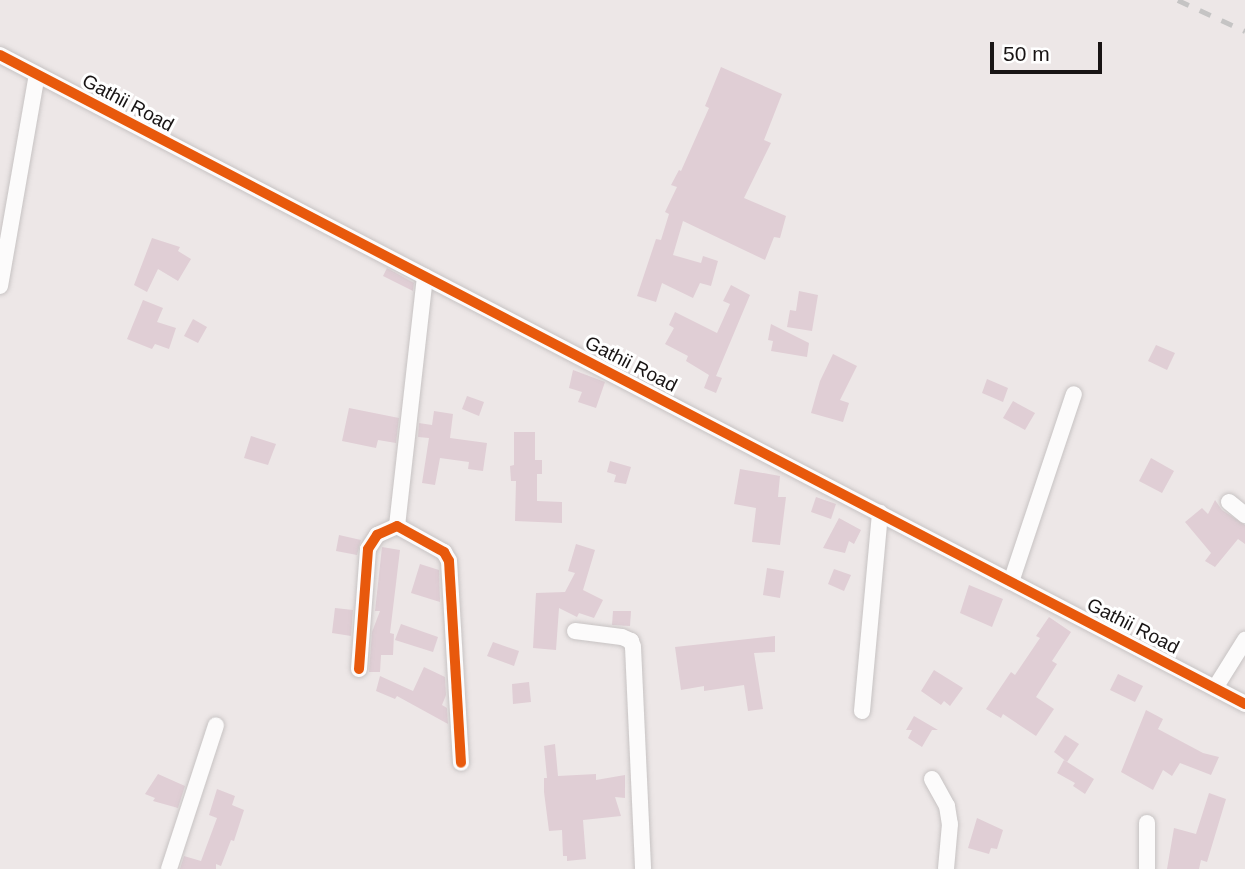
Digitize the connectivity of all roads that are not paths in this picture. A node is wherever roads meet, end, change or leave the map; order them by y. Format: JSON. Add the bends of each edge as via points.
{"nodes":[{"id":1,"x":0,"y":55,"type":"edge"},
{"id":2,"x":37,"y":75,"type":"junction"},
{"id":3,"x":425,"y":277,"type":"junction"},
{"id":4,"x":0,"y":286,"type":"edge"},
{"id":5,"x":1074,"y":394,"type":"dead end"},
{"id":6,"x":1229,"y":502,"type":"dead end"},
{"id":7,"x":880,"y":513,"type":"junction"},
{"id":8,"x":1245,"y":515,"type":"edge"},
{"id":9,"x":397,"y":526,"type":"junction"},
{"id":10,"x":1010,"y":582,"type":"junction"},
{"id":11,"x":575,"y":631,"type":"dead end"},
{"id":12,"x":1245,"y":640,"type":"edge"},
{"id":13,"x":359,"y":669,"type":"dead end"},
{"id":14,"x":1215,"y":688,"type":"junction"},
{"id":15,"x":1245,"y":704,"type":"edge"},
{"id":16,"x":862,"y":711,"type":"dead end"},
{"id":17,"x":216,"y":725,"type":"dead end"},
{"id":18,"x":461,"y":763,"type":"dead end"},
{"id":19,"x":932,"y":779,"type":"dead end"},
{"id":20,"x":1147,"y":823,"type":"dead end"},
{"id":21,"x":169,"y":869,"type":"edge"},
{"id":22,"x":643,"y":869,"type":"edge"},
{"id":23,"x":946,"y":869,"type":"edge"},
{"id":24,"x":1147,"y":869,"type":"edge"}],
"edges":[{"from":1,"to":2,"type":"street","name":"Gathii Road"},
{"from":2,"to":3,"type":"street","name":"Gathii Road"},
{"from":2,"to":4,"type":"street"},
{"from":3,"to":7,"type":"street","name":"Gathii Road"},
{"from":3,"to":9,"type":"street"},
{"from":5,"to":10,"type":"street"},
{"from":6,"to":8,"type":"street"},
{"from":7,"to":10,"type":"street","name":"Gathii Road"},
{"from":7,"to":16,"type":"street"},
{"from":9,"to":13,"type":"street","via":[[377,535],[368,549]]},
{"from":9,"to":18,"type":"street","via":[[444,552],[449,561]]},
{"from":10,"to":14,"type":"street","name":"Gathii Road"},
{"from":11,"to":22,"type":"street","via":[[622,637],[633,647]]},
{"from":12,"to":14,"type":"street"},
{"from":14,"to":15,"type":"street","name":"Gathii Road"},
{"from":17,"to":21,"type":"street"},
{"from":19,"to":23,"type":"street","via":[[947,806],[950,824]]},
{"from":20,"to":24,"type":"street"}]}
